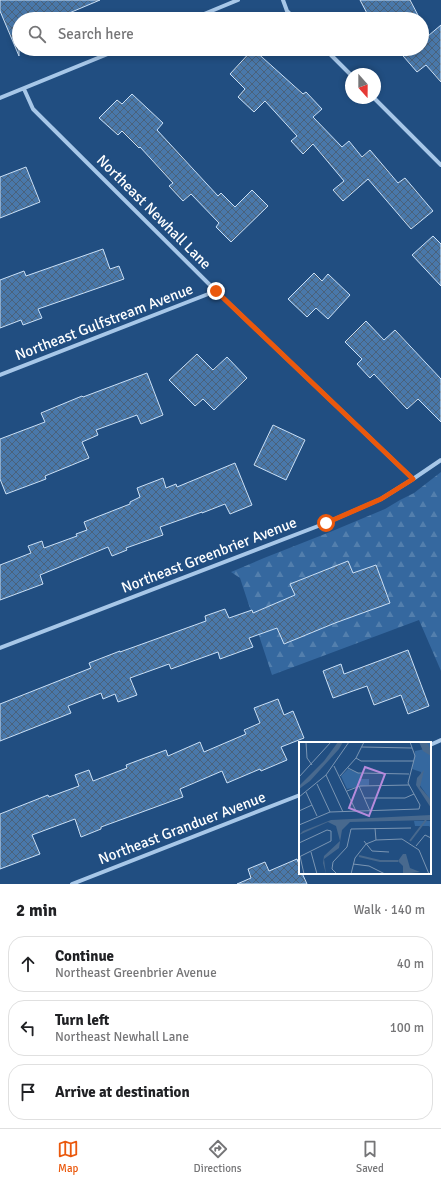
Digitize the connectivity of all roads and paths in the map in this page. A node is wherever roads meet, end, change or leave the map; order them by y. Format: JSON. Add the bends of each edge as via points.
{"nodes":[{"id":1,"x":238,"y":0,"type":"edge"},
{"id":2,"x":283,"y":0,"type":"edge"},
{"id":3,"x":209,"y":12,"type":"edge"},
{"id":4,"x":288,"y":12,"type":"edge"},
{"id":5,"x":103,"y":56,"type":"edge"},
{"id":6,"x":332,"y":56,"type":"edge"},
{"id":7,"x":345,"y":69,"type":"edge"},
{"id":8,"x":24,"y":89,"type":"junction"},
{"id":9,"x":0,"y":98,"type":"edge"},
{"id":10,"x":380,"y":104,"type":"edge"},
{"id":11,"x":441,"y":165,"type":"edge"},
{"id":12,"x":216,"y":291,"type":"junction"},
{"id":13,"x":0,"y":375,"type":"edge"},
{"id":14,"x":441,"y":460,"type":"edge"},
{"id":15,"x":413,"y":479,"type":"junction"},
{"id":16,"x":0,"y":648,"type":"edge"},
{"id":17,"x":441,"y":740,"type":"edge"},
{"id":18,"x":431,"y":745,"type":"edge"},
{"id":19,"x":299,"y":795,"type":"edge"},
{"id":20,"x":72,"y":884,"type":"edge"}],
"edges":[{"from":1,"to":3,"type":"street"},
{"from":2,"to":4,"type":"street"},
{"from":5,"to":8,"type":"street"},
{"from":6,"to":7,"type":"street"},
{"from":8,"to":9,"type":"street"},
{"from":8,"to":12,"type":"street","name":"Northeast Newhall Lane","via":[[33,109]]},
{"from":10,"to":11,"type":"street"},
{"from":12,"to":13,"type":"street","name":"Northeast Gulfstream Avenue"},
{"from":12,"to":15,"type":"street","name":"Northeast Newhall Lane"},
{"from":14,"to":15,"type":"street","name":"Northeast Greenbrier Avenue"},
{"from":15,"to":16,"type":"street","name":"Northeast Greenbrier Avenue","via":[[381,499],[326,523]]},
{"from":17,"to":18,"type":"street"},
{"from":19,"to":20,"type":"street","name":"Northeast Granduer Avenue"}]}
